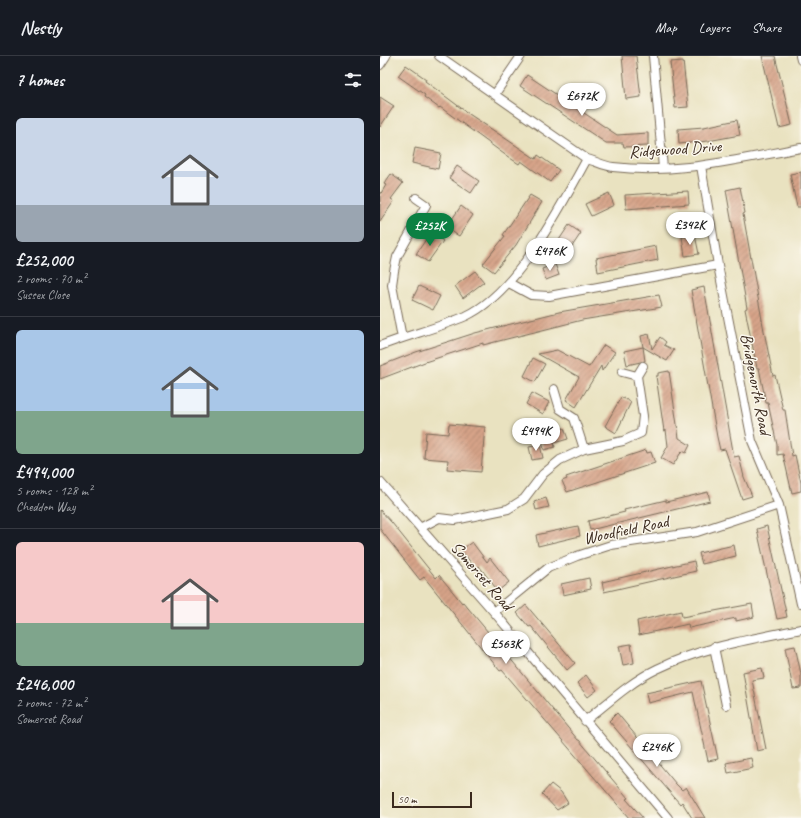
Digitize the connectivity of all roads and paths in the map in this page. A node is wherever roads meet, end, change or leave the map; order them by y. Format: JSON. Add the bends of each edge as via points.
{"nodes":[{"id":1,"x":386,"y":56,"type":"edge"},
{"id":2,"x":439,"y":56,"type":"edge"},
{"id":3,"x":521,"y":56,"type":"edge"},
{"id":4,"x":654,"y":56,"type":"edge"},
{"id":5,"x":800,"y":56,"type":"edge"},
{"id":6,"x":801,"y":60,"type":"edge"},
{"id":7,"x":380,"y":65,"type":"edge"},
{"id":8,"x":494,"y":94,"type":"junction"},
{"id":9,"x":801,"y":148,"type":"edge"},
{"id":10,"x":587,"y":158,"type":"junction"},
{"id":11,"x":701,"y":166,"type":"junction"},
{"id":12,"x":663,"y":168,"type":"junction"},
{"id":13,"x":416,"y":198,"type":"dead end"},
{"id":14,"x":718,"y":265,"type":"junction"},
{"id":15,"x":509,"y":283,"type":"junction"},
{"id":16,"x":402,"y":338,"type":"junction"},
{"id":17,"x":380,"y":346,"type":"edge"},
{"id":18,"x":643,"y":366,"type":"dead end"},
{"id":19,"x":622,"y":372,"type":"dead end"},
{"id":20,"x":637,"y":376,"type":"junction"},
{"id":21,"x":554,"y":389,"type":"dead end"},
{"id":22,"x":584,"y":449,"type":"junction"},
{"id":23,"x":380,"y":482,"type":"edge"},
{"id":24,"x":779,"y":505,"type":"junction"},
{"id":25,"x":420,"y":528,"type":"junction"},
{"id":26,"x":801,"y":604,"type":"edge"},
{"id":27,"x":494,"y":612,"type":"junction"},
{"id":28,"x":801,"y":629,"type":"edge"},
{"id":29,"x":714,"y":647,"type":"junction"},
{"id":30,"x":726,"y":705,"type":"dead end"},
{"id":31,"x":585,"y":721,"type":"junction"},
{"id":32,"x":668,"y":818,"type":"edge"}],
"edges":[{"from":1,"to":7,"type":"street"},
{"from":2,"to":8,"type":"street","name":"Ridgewood Drive"},
{"from":3,"to":8,"type":"street"},
{"from":4,"to":12,"type":"street"},
{"from":5,"to":6,"type":"street"},
{"from":8,"to":10,"type":"street","name":"Ridgewood Drive"},
{"from":9,"to":11,"type":"street","name":"Ridgewood Drive"},
{"from":10,"to":12,"type":"street","name":"Ridgewood Drive","via":[[612,167]]},
{"from":10,"to":15,"type":"street","via":[[552,222]]},
{"from":11,"to":12,"type":"street","name":"Ridgewood Drive"},
{"from":11,"to":14,"type":"street","name":"Bridgenorth Road"},
{"from":13,"to":16,"type":"street","via":[[426,205],[397,257],[392,285]]},
{"from":14,"to":15,"type":"street","via":[[549,296],[531,295]]},
{"from":14,"to":24,"type":"street","name":"Bridgenorth Road","via":[[752,441]]},
{"from":15,"to":16,"type":"street","via":[[495,296],[466,315]]},
{"from":16,"to":17,"type":"street"},
{"from":18,"to":20,"type":"street"},
{"from":19,"to":20,"type":"street"},
{"from":20,"to":22,"type":"street","via":[[643,416],[641,432],[623,441]]},
{"from":21,"to":22,"type":"street","via":[[560,409],[574,418]]},
{"from":22,"to":25,"type":"street","via":[[560,460],[543,474],[524,499],[508,509],[455,520],[439,518]]},
{"from":23,"to":25,"type":"street","name":"Somerset Road"},
{"from":24,"to":26,"type":"street","name":"Bridgenorth Road"},
{"from":24,"to":27,"type":"street","name":"Woodfield Road","via":[[697,532],[611,545],[577,556],[548,568]]},
{"from":25,"to":27,"type":"street","name":"Somerset Road"},
{"from":27,"to":31,"type":"street","name":"Somerset Road"},
{"from":28,"to":29,"type":"street"},
{"from":29,"to":30,"type":"street"},
{"from":29,"to":31,"type":"street","via":[[657,668],[633,682]]},
{"from":31,"to":32,"type":"street","name":"Somerset Road"}]}
